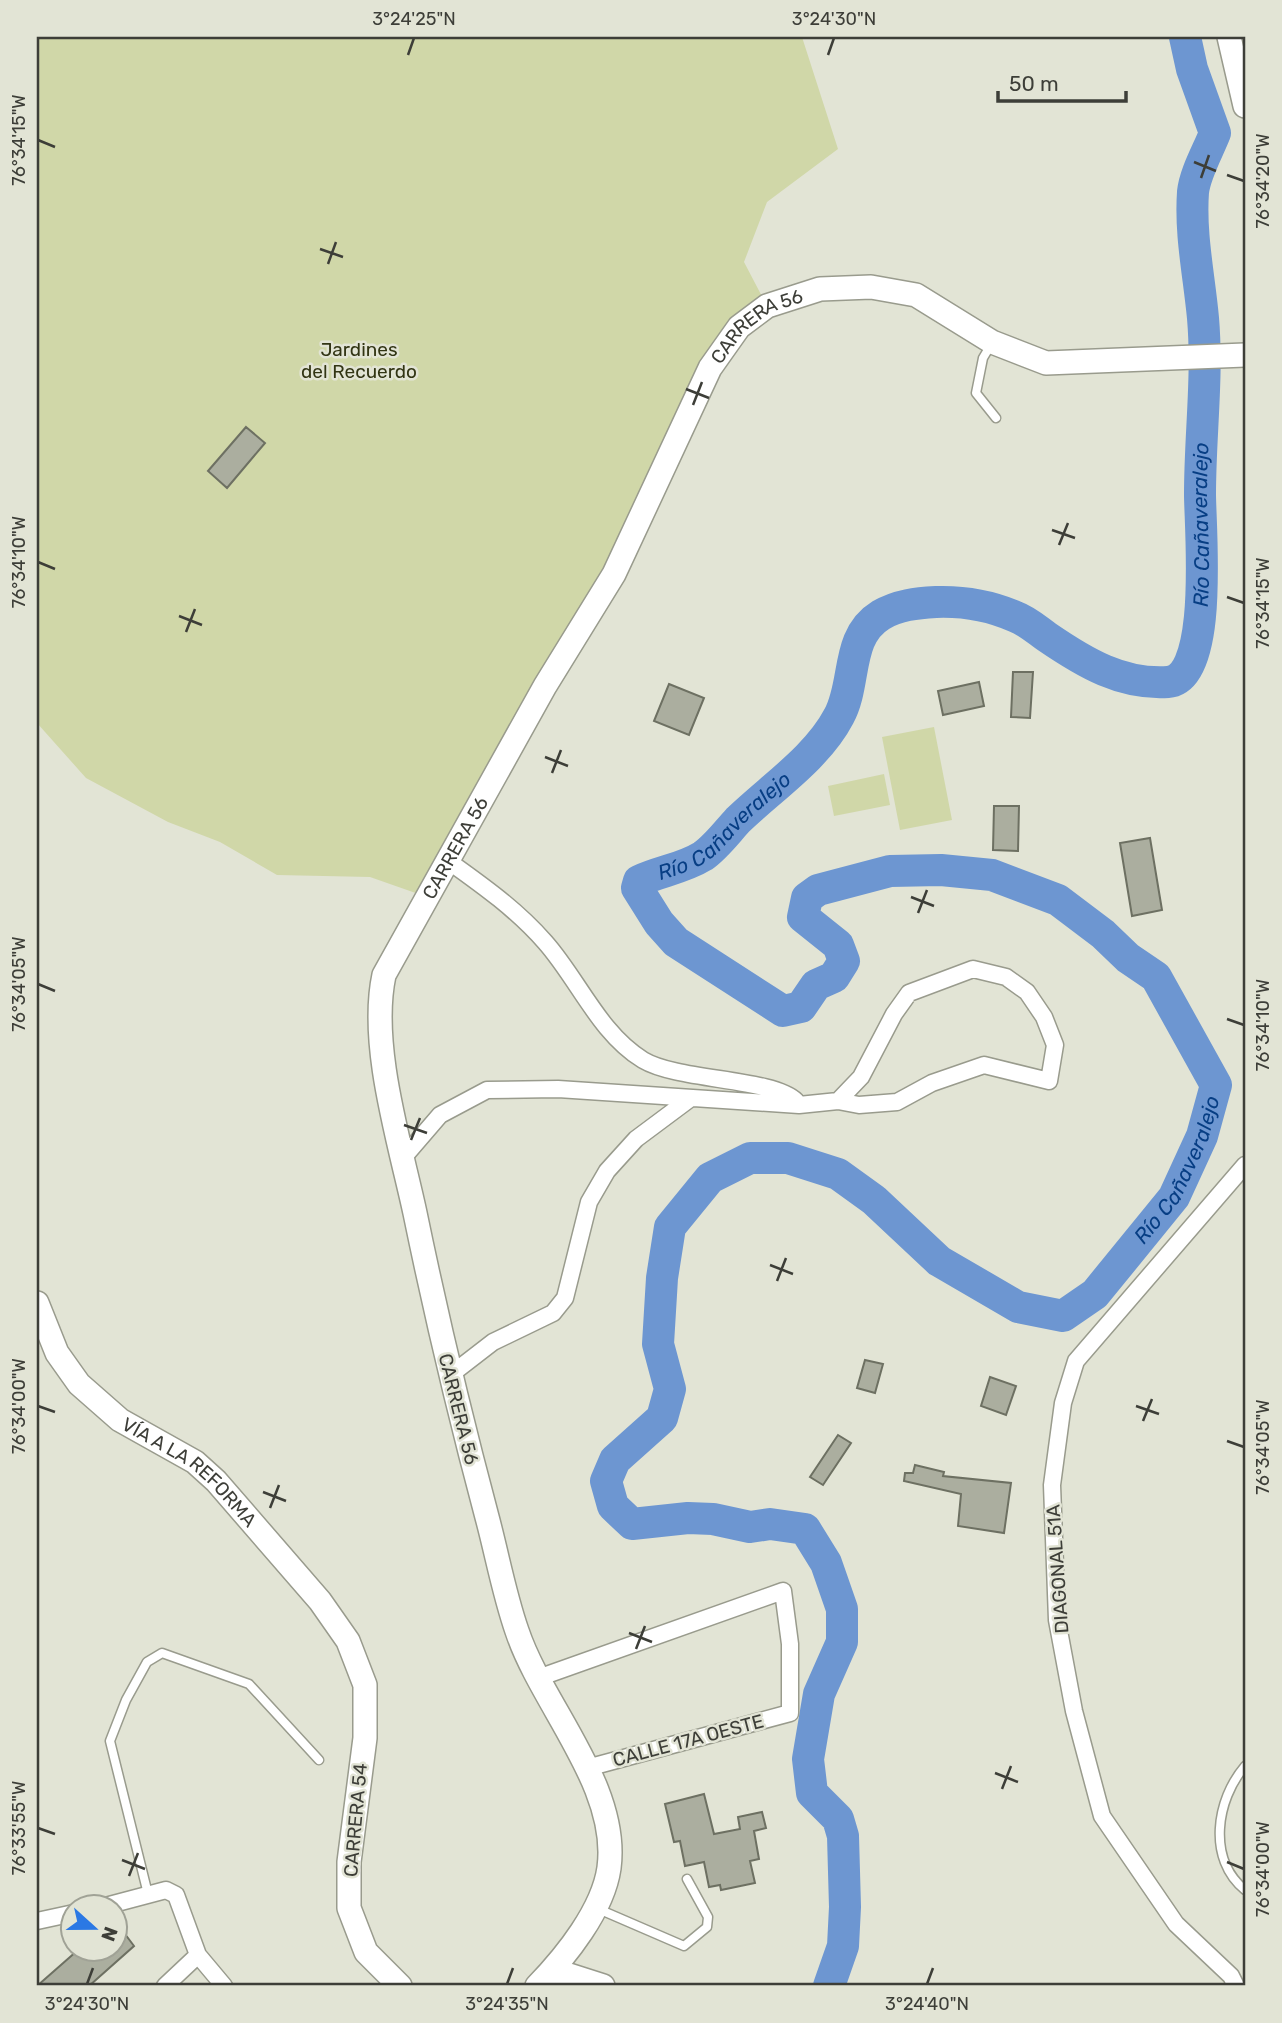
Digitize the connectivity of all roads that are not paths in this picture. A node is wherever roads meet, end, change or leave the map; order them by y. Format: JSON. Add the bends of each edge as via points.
{"nodes":[{"id":1,"x":1229,"y":37,"type":"edge"},
{"id":2,"x":1245,"y":106,"type":"edge"},
{"id":3,"x":992,"y":342,"type":"junction"},
{"id":4,"x":1245,"y":355,"type":"edge"},
{"id":5,"x":996,"y":418,"type":"dead end"},
{"id":6,"x":447,"y":860,"type":"junction"},
{"id":7,"x":691,"y":1097,"type":"junction"},
{"id":8,"x":838,"y":1101,"type":"junction"},
{"id":9,"x":799,"y":1105,"type":"junction"},
{"id":10,"x":403,"y":1158,"type":"junction"},
{"id":11,"x":1245,"y":1165,"type":"edge"},
{"id":12,"x":37,"y":1303,"type":"edge"},
{"id":13,"x":449,"y":1376,"type":"junction"},
{"id":14,"x":348,"y":1641,"type":"joint"},
{"id":15,"x":538,"y":1678,"type":"junction"},
{"id":16,"x":319,"y":1760,"type":"dead end"},
{"id":17,"x":1245,"y":1766,"type":"edge"},
{"id":18,"x":587,"y":1768,"type":"junction"},
{"id":19,"x":687,"y":1879,"type":"dead end"},
{"id":20,"x":1245,"y":1890,"type":"edge"},
{"id":21,"x":148,"y":1894,"type":"junction"},
{"id":22,"x":130,"y":1899,"type":"edge"},
{"id":23,"x":591,"y":1912,"type":"junction"},
{"id":24,"x":60,"y":1916,"type":"edge"},
{"id":25,"x":37,"y":1921,"type":"edge"},
{"id":26,"x":198,"y":1955,"type":"junction"},
{"id":27,"x":545,"y":1978,"type":"edge"},
{"id":28,"x":165,"y":1986,"type":"edge"},
{"id":29,"x":224,"y":1986,"type":"edge"},
{"id":30,"x":400,"y":1986,"type":"edge"},
{"id":31,"x":603,"y":1986,"type":"edge"},
{"id":32,"x":1236,"y":1986,"type":"edge"}],
"edges":[{"from":1,"to":2,"type":"street"},
{"from":3,"to":4,"type":"street","name":"CARRERA 56","via":[[1046,363]]},
{"from":3,"to":5,"type":"lane","via":[[983,358],[976,393]]},
{"from":3,"to":6,"type":"street","name":"CARRERA 56","via":[[916,295],[872,287],[820,289],[767,306],[738,327],[710,368],[614,574]]},
{"from":6,"to":9,"type":"street","via":[[508,903],[546,943],[625,1046],[644,1061],[771,1090],[791,1096]]},
{"from":6,"to":10,"type":"street","name":"CARRERA 56","via":[[384,975],[378,1002],[380,1037]]},
{"from":7,"to":9,"type":"street"},
{"from":7,"to":10,"type":"street","via":[[487,1090],[440,1115]]},
{"from":7,"to":13,"type":"street","via":[[636,1139],[607,1171],[589,1202],[565,1298],[554,1313],[493,1342]]},
{"from":8,"to":8,"type":"street","via":[[859,1105],[897,1102],[932,1083],[984,1065],[1049,1081],[1055,1045],[1027,992],[1006,977],[973,969],[909,993],[861,1077]]},
{"from":8,"to":9,"type":"street"},
{"from":10,"to":13,"type":"street","name":"CARRERA 56"},
{"from":11,"to":32,"type":"street","name":"DIAGONAL 51A","via":[[1076,1361],[1063,1403],[1052,1485],[1057,1620],[1074,1711],[1102,1816],[1176,1924]]},
{"from":12,"to":14,"type":"street","name":"VÍA A LA REFORMA","via":[[57,1353],[79,1384],[120,1420],[195,1462],[216,1481],[320,1601]]},
{"from":13,"to":15,"type":"street","name":"CARRERA 56","via":[[517,1632]]},
{"from":14,"to":30,"type":"street","name":"CARRERA 54","via":[[365,1685],[365,1738],[349,1862],[349,1908],[366,1952]]},
{"from":15,"to":18,"type":"street","name":"CARRERA 56"},
{"from":15,"to":18,"type":"street","name":"CALLE 17A OESTE","via":[[783,1591],[790,1644],[790,1713]]},
{"from":16,"to":21,"type":"lane","via":[[249,1684],[162,1653],[147,1662],[110,1741]]},
{"from":17,"to":20,"type":"lane","via":[[1221,1807],[1221,1855]]},
{"from":18,"to":23,"type":"street","name":"CARRERA 56","via":[[606,1814],[609,1867]]},
{"from":19,"to":23,"type":"lane","via":[[708,1917],[706,1927],[684,1946]]},
{"from":21,"to":22,"type":"street"},
{"from":21,"to":26,"type":"street","via":[[166,1890],[177,1895]]},
{"from":23,"to":27,"type":"street","name":"CARRERA 56"},
{"from":24,"to":25,"type":"street"},
{"from":26,"to":28,"type":"street"},
{"from":26,"to":29,"type":"street"},
{"from":27,"to":31,"type":"street"}]}
